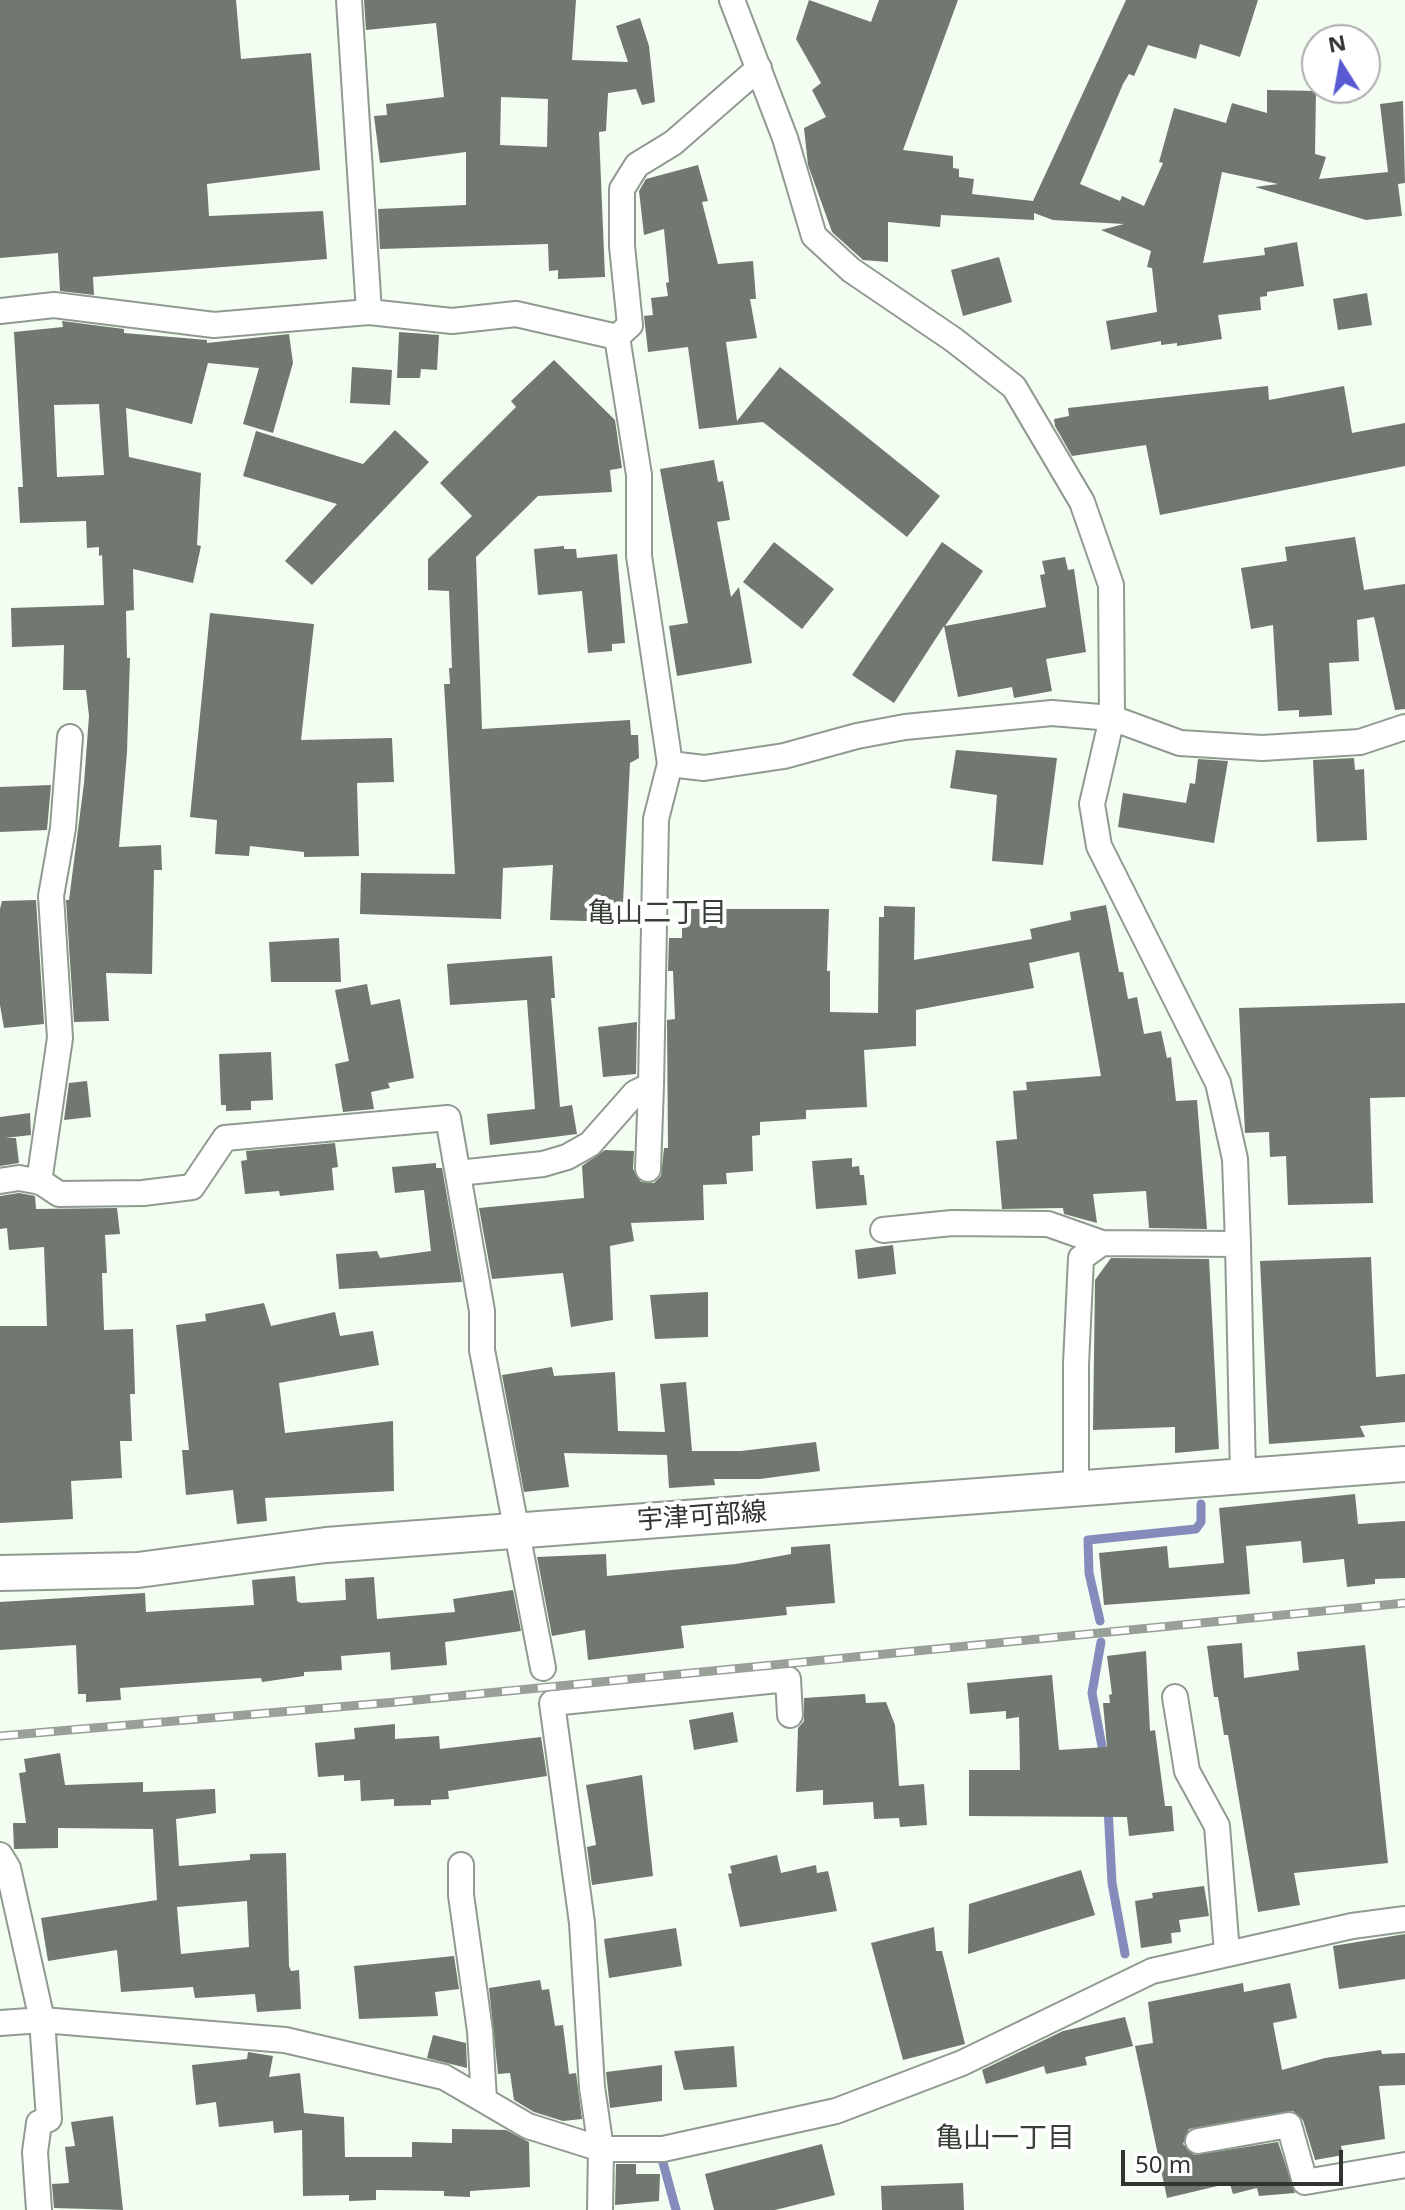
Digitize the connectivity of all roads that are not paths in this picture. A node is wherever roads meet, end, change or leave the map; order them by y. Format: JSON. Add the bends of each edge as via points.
{"nodes":[{"id":1,"x":349,"y":0,"type":"edge"},
{"id":2,"x":732,"y":0,"type":"edge"},
{"id":3,"x":759,"y":68,"type":"junction"},
{"id":4,"x":0,"y":311,"type":"edge"},
{"id":5,"x":369,"y":312,"type":"junction"},
{"id":6,"x":617,"y":337,"type":"junction"},
{"id":7,"x":1112,"y":718,"type":"junction"},
{"id":8,"x":1405,"y":727,"type":"edge"},
{"id":9,"x":70,"y":737,"type":"dead end"},
{"id":10,"x":670,"y":764,"type":"junction"},
{"id":11,"x":651,"y":1085,"type":"junction"},
{"id":12,"x":648,"y":1169,"type":"dead end"},
{"id":13,"x":458,"y":1173,"type":"junction"},
{"id":14,"x":0,"y":1181,"type":"edge"},
{"id":15,"x":39,"y":1182,"type":"junction"},
{"id":16,"x":883,"y":1230,"type":"dead end"},
{"id":17,"x":1102,"y":1243,"type":"junction"},
{"id":18,"x":1238,"y":1244,"type":"junction"},
{"id":19,"x":1405,"y":1464,"type":"edge"},
{"id":20,"x":1243,"y":1476,"type":"junction"},
{"id":21,"x":1076,"y":1488,"type":"junction"},
{"id":22,"x":515,"y":1531,"type":"junction"},
{"id":23,"x":0,"y":1573,"type":"edge"},
{"id":24,"x":543,"y":1668,"type":"dead end"},
{"id":25,"x":1175,"y":1697,"type":"dead end"},
{"id":26,"x":790,"y":1715,"type":"dead end"},
{"id":27,"x":0,"y":1855,"type":"edge"},
{"id":28,"x":461,"y":1865,"type":"dead end"},
{"id":29,"x":1405,"y":1919,"type":"edge"},
{"id":30,"x":1227,"y":1953,"type":"junction"},
{"id":31,"x":42,"y":2020,"type":"junction"},
{"id":32,"x":0,"y":2023,"type":"edge"},
{"id":33,"x":484,"y":2100,"type":"junction"},
{"id":34,"x":1198,"y":2141,"type":"dead end"},
{"id":35,"x":601,"y":2149,"type":"junction"},
{"id":36,"x":1405,"y":2165,"type":"edge"},
{"id":37,"x":39,"y":2210,"type":"edge"},
{"id":38,"x":600,"y":2210,"type":"edge"}],
"edges":[{"from":1,"to":5,"type":"street"},
{"from":2,"to":3,"type":"street"},
{"from":3,"to":6,"type":"street","via":[[673,143],[637,165],[622,189],[630,325]]},
{"from":3,"to":7,"type":"street","via":[[814,236],[851,270],[1014,387],[1082,502],[1111,585]]},
{"from":4,"to":5,"type":"street","via":[[54,305],[214,325]]},
{"from":5,"to":6,"type":"street","via":[[452,321],[516,314]]},
{"from":6,"to":10,"type":"street","via":[[639,475],[639,556]]},
{"from":7,"to":8,"type":"street","via":[[1180,743],[1262,748],[1360,742]]},
{"from":7,"to":10,"type":"street","via":[[1052,713],[933,724],[857,736],[784,756],[704,768]]},
{"from":7,"to":18,"type":"street","via":[[1092,804],[1099,846],[1218,1083],[1235,1159]]},
{"from":9,"to":15,"type":"street","via":[[51,896],[60,1038]]},
{"from":10,"to":11,"type":"street","via":[[656,819]]},
{"from":11,"to":12,"type":"street"},
{"from":11,"to":13,"type":"street","via":[[635,1093],[590,1144],[567,1157]]},
{"from":13,"to":15,"type":"street","via":[[448,1118],[225,1138],[192,1187],[59,1194]]},
{"from":13,"to":22,"type":"street","via":[[482,1311],[482,1350]]},
{"from":14,"to":15,"type":"street"},
{"from":16,"to":17,"type":"street","via":[[952,1223],[1048,1224]]},
{"from":17,"to":18,"type":"street"},
{"from":17,"to":21,"type":"street","via":[[1081,1258]]},
{"from":18,"to":20,"type":"street"},
{"from":19,"to":20,"type":"main road","name":"宇津可部線"},
{"from":20,"to":21,"type":"main road","name":"宇津可部線"},
{"from":21,"to":22,"type":"main road","name":"宇津可部線"},
{"from":22,"to":23,"type":"main road","name":"宇津可部線","via":[[326,1545],[138,1570]]},
{"from":22,"to":24,"type":"street"},
{"from":25,"to":30,"type":"street","via":[[1187,1771],[1217,1826]]},
{"from":26,"to":35,"type":"street","via":[[788,1679],[552,1703],[582,1923]]},
{"from":27,"to":31,"type":"street","via":[[8,1868]]},
{"from":28,"to":33,"type":"street"},
{"from":29,"to":30,"type":"street"},
{"from":30,"to":35,"type":"street","via":[[1152,1971],[962,2063],[836,2111],[663,2149]]},
{"from":31,"to":32,"type":"street"},
{"from":31,"to":33,"type":"street","via":[[285,2040],[444,2077]]},
{"from":31,"to":37,"type":"street","via":[[49,2119],[39,2123],[35,2152]]},
{"from":33,"to":35,"type":"street","via":[[528,2126]]},
{"from":34,"to":36,"type":"street","via":[[1289,2125],[1305,2182]]},
{"from":35,"to":38,"type":"street"}]}
